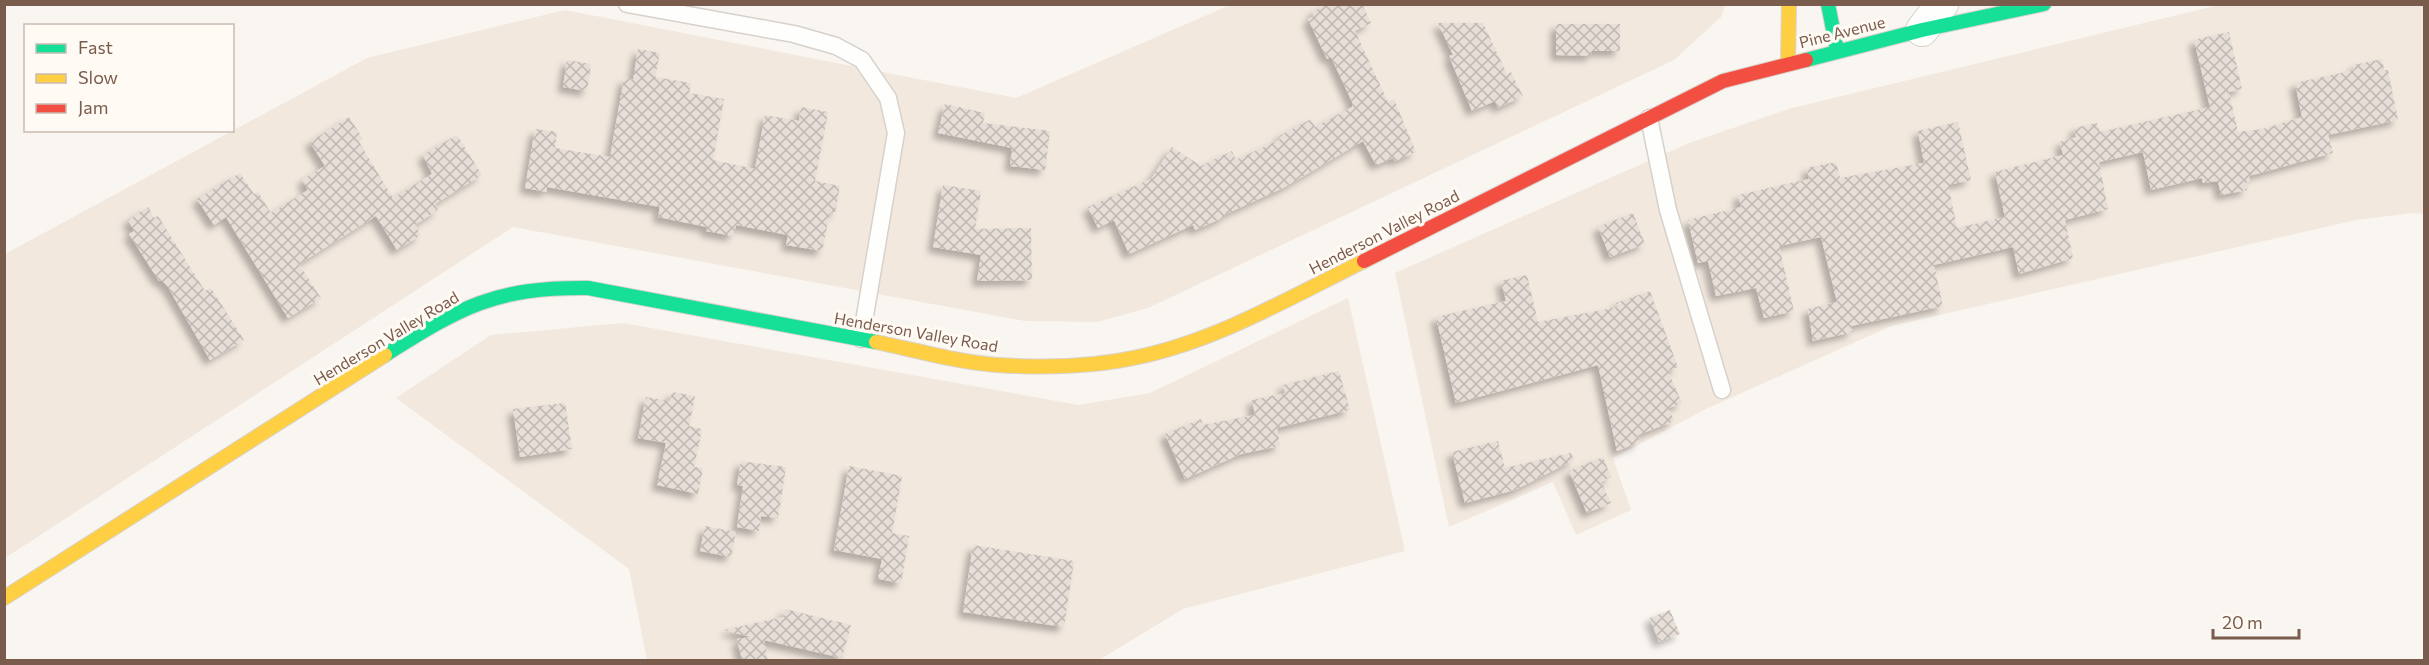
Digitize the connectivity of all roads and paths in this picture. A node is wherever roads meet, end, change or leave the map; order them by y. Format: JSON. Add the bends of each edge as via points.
{"nodes":[{"id":1,"x":627,"y":4,"type":"edge"},
{"id":2,"x":1789,"y":4,"type":"edge"},
{"id":3,"x":1828,"y":4,"type":"edge"},
{"id":4,"x":1942,"y":4,"type":"edge"},
{"id":5,"x":2044,"y":4,"type":"edge"},
{"id":6,"x":2009,"y":8,"type":"edge"},
{"id":7,"x":1922,"y":30,"type":"junction"},
{"id":8,"x":1838,"y":50,"type":"junction"},
{"id":9,"x":1788,"y":62,"type":"junction"},
{"id":10,"x":1649,"y":118,"type":"junction"},
{"id":11,"x":861,"y":339,"type":"junction"},
{"id":12,"x":1722,"y":390,"type":"dead end"},
{"id":13,"x":4,"y":598,"type":"edge"}],
"edges":[{"from":1,"to":11,"type":"lane","via":[[794,34],[836,46],[862,60],[888,98],[896,133]]},
{"from":2,"to":9,"type":"street"},
{"from":3,"to":8,"type":"street"},
{"from":4,"to":7,"type":"street"},
{"from":5,"to":6,"type":"street","name":"Pine Avenue"},
{"from":6,"to":7,"type":"street","name":"Pine Avenue"},
{"from":7,"to":8,"type":"street","name":"Pine Avenue"},
{"from":8,"to":9,"type":"street","name":"Pine Avenue"},
{"from":9,"to":10,"type":"street","name":"Henderson Valley Road","via":[[1723,81]]},
{"from":10,"to":11,"type":"street","name":"Henderson Valley Road","via":[[1247,319],[1139,357],[1096,364],[996,365]]},
{"from":10,"to":12,"type":"lane","via":[[1668,210]]},
{"from":11,"to":13,"type":"street","name":"Henderson Valley Road","via":[[588,288],[544,287],[509,293],[462,308],[418,334]]}]}
